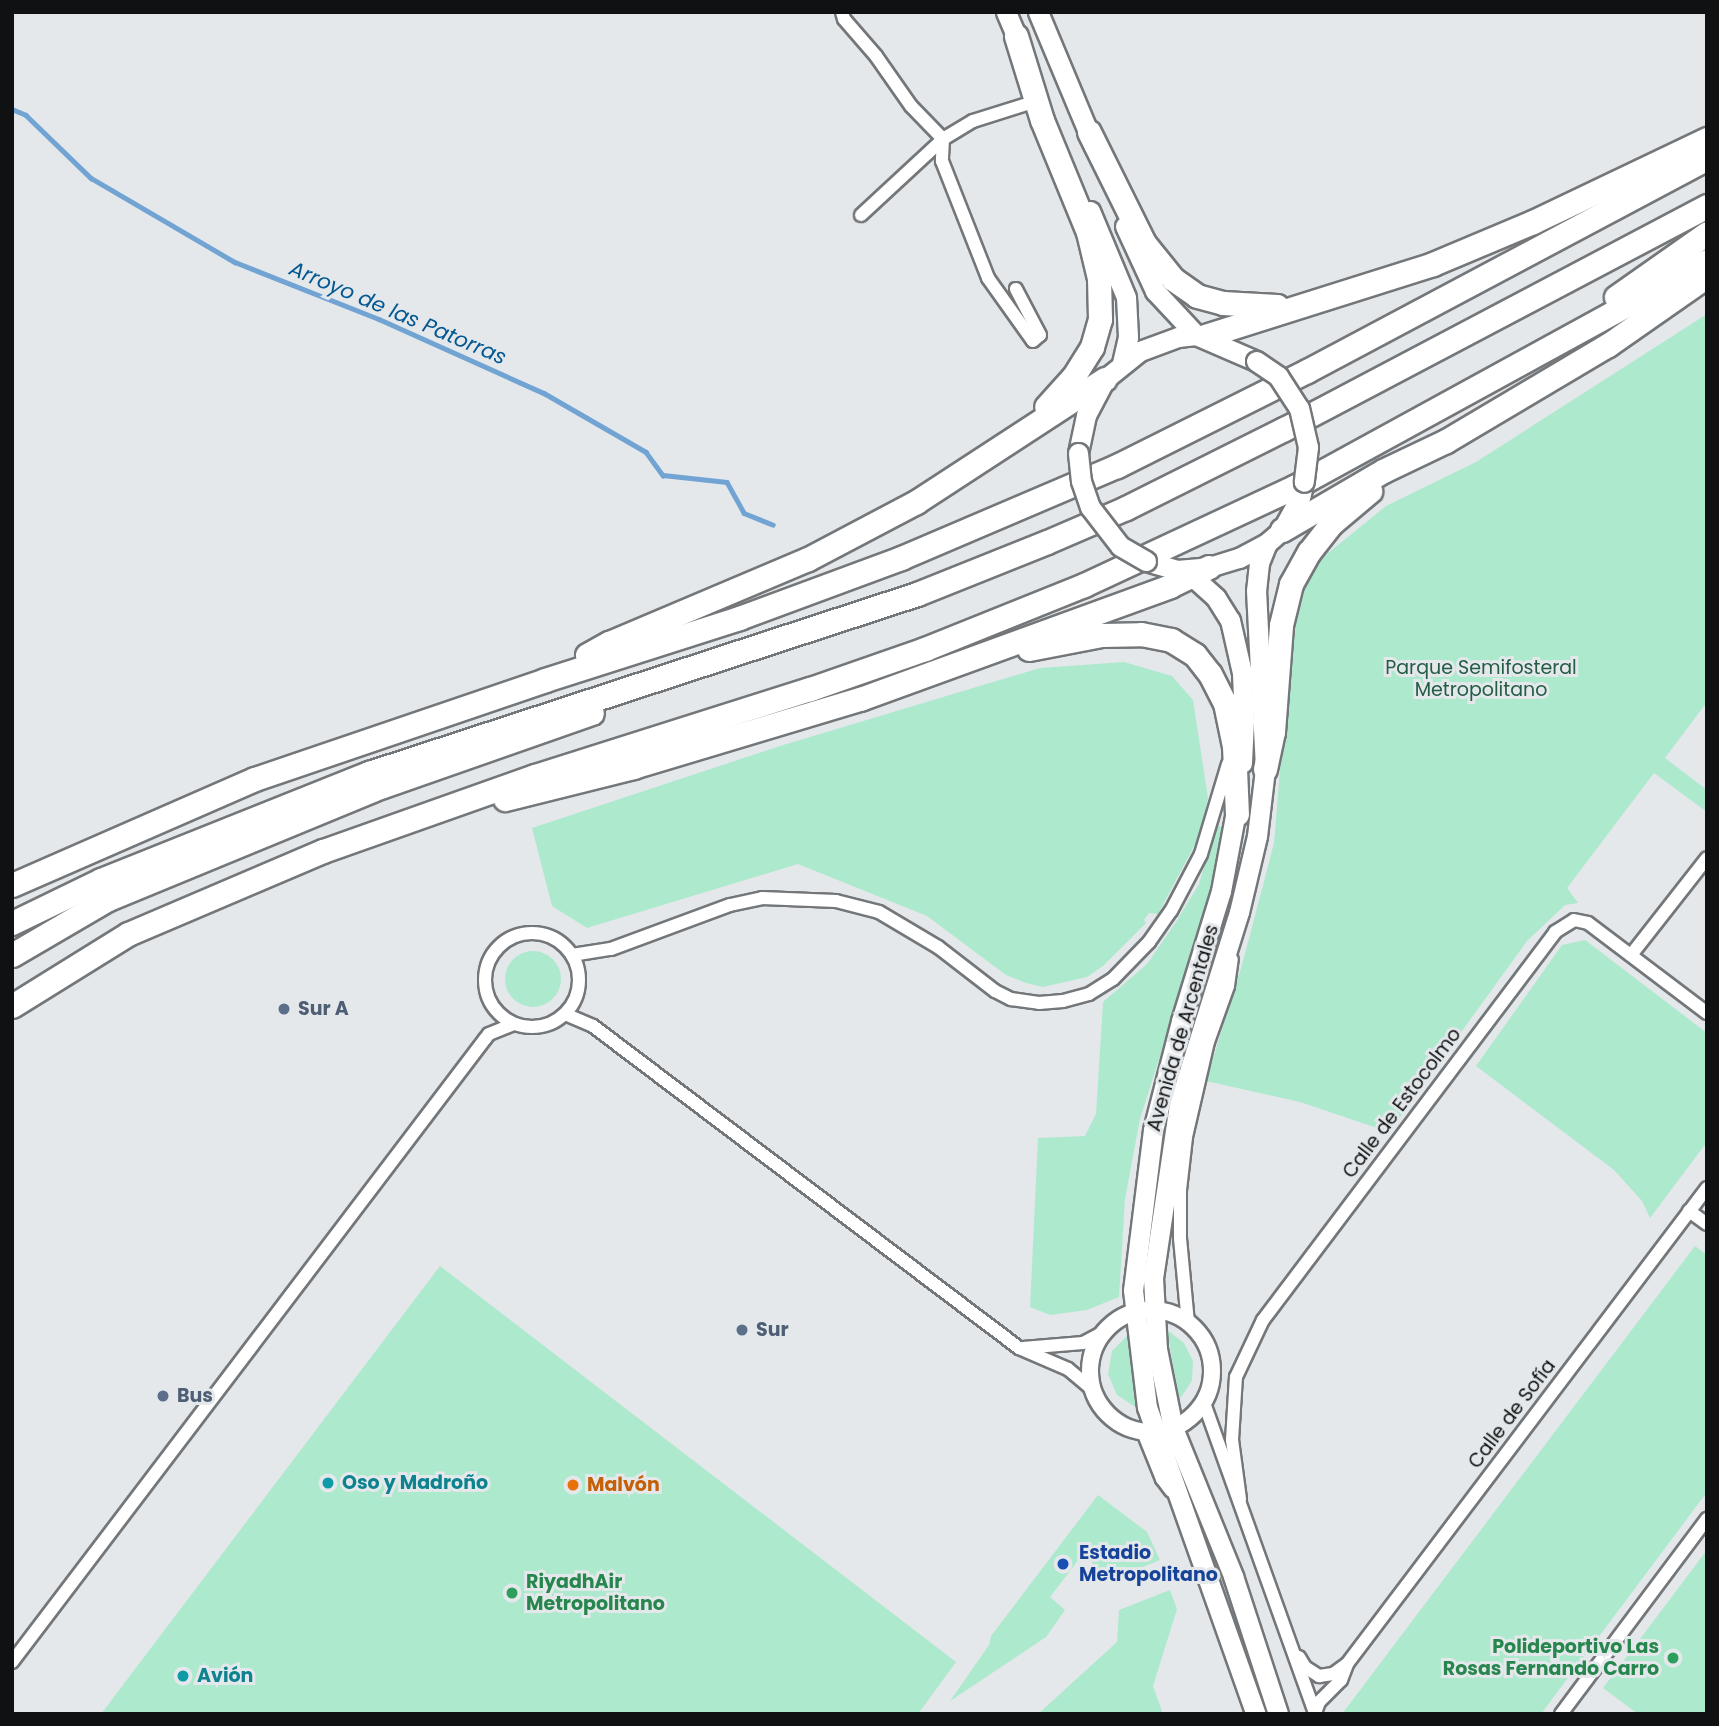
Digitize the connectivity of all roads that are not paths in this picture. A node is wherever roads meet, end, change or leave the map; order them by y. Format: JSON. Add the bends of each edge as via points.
{"nodes":[{"id":1,"x":842,"y":12,"type":"edge"},
{"id":2,"x":1006,"y":12,"type":"edge"},
{"id":3,"x":1038,"y":12,"type":"edge"},
{"id":4,"x":1016,"y":36,"type":"junction"},
{"id":5,"x":1027,"y":104,"type":"dead end"},
{"id":6,"x":1089,"y":132,"type":"junction"},
{"id":7,"x":943,"y":139,"type":"junction"},
{"id":8,"x":1707,"y":139,"type":"edge"},
{"id":9,"x":1707,"y":159,"type":"edge"},
{"id":10,"x":1707,"y":206,"type":"edge"},
{"id":11,"x":861,"y":215,"type":"dead end"},
{"id":12,"x":1707,"y":233,"type":"edge"},
{"id":13,"x":1707,"y":261,"type":"edge"},
{"id":14,"x":1707,"y":276,"type":"edge"},
{"id":15,"x":1016,"y":289,"type":"dead end"},
{"id":16,"x":1294,"y":306,"type":"junction"},
{"id":17,"x":1201,"y":335,"type":"junction"},
{"id":18,"x":1525,"y":362,"type":"junction"},
{"id":19,"x":1122,"y":363,"type":"junction"},
{"id":20,"x":1105,"y":379,"type":"junction"},
{"id":21,"x":1027,"y":428,"type":"junction"},
{"id":22,"x":1446,"y":441,"type":"junction"},
{"id":23,"x":1274,"y":537,"type":"junction"},
{"id":24,"x":1187,"y":575,"type":"junction"},
{"id":25,"x":768,"y":645,"type":"junction"},
{"id":26,"x":968,"y":661,"type":"junction"},
{"id":27,"x":545,"y":680,"type":"junction"},
{"id":28,"x":1234,"y":746,"type":"junction"},
{"id":29,"x":1265,"y":769,"type":"junction"},
{"id":30,"x":421,"y":814,"type":"junction"},
{"id":31,"x":1237,"y":814,"type":"junction"},
{"id":32,"x":1707,"y":858,"type":"edge"},
{"id":33,"x":12,"y":885,"type":"edge"},
{"id":34,"x":1239,"y":912,"type":"junction"},
{"id":35,"x":12,"y":923,"type":"edge"},
{"id":36,"x":12,"y":955,"type":"edge"},
{"id":37,"x":572,"y":955,"type":"junction"},
{"id":38,"x":1631,"y":955,"type":"junction"},
{"id":39,"x":577,"y":996,"type":"junction"},
{"id":40,"x":490,"y":1002,"type":"junction"},
{"id":41,"x":12,"y":1006,"type":"edge"},
{"id":42,"x":1707,"y":1013,"type":"edge"},
{"id":43,"x":565,"y":1014,"type":"junction"},
{"id":44,"x":514,"y":1024,"type":"junction"},
{"id":45,"x":593,"y":1026,"type":"junction"},
{"id":46,"x":489,"y":1034,"type":"junction"},
{"id":47,"x":1707,"y":1188,"type":"edge"},
{"id":48,"x":1689,"y":1211,"type":"junction"},
{"id":49,"x":1707,"y":1224,"type":"edge"},
{"id":50,"x":1145,"y":1311,"type":"junction"},
{"id":51,"x":1188,"y":1323,"type":"junction"},
{"id":52,"x":1104,"y":1332,"type":"junction"},
{"id":53,"x":1019,"y":1348,"type":"junction"},
{"id":54,"x":1093,"y":1390,"type":"junction"},
{"id":55,"x":1203,"y":1403,"type":"junction"},
{"id":56,"x":1158,"y":1431,"type":"junction"},
{"id":57,"x":1240,"y":1499,"type":"junction"},
{"id":58,"x":1707,"y":1520,"type":"edge"},
{"id":59,"x":1290,"y":1644,"type":"junction"},
{"id":60,"x":12,"y":1662,"type":"edge"},
{"id":61,"x":1347,"y":1664,"type":"junction"},
{"id":62,"x":1256,"y":1714,"type":"edge"},
{"id":63,"x":1278,"y":1714,"type":"edge"},
{"id":64,"x":1315,"y":1714,"type":"edge"},
{"id":65,"x":1561,"y":1714,"type":"edge"}],
"edges":[{"from":1,"to":7,"type":"street","via":[[911,106]]},
{"from":2,"to":4,"type":"main road"},
{"from":3,"to":6,"type":"main road"},
{"from":4,"to":19,"type":"main road","via":[[1126,297],[1128,337]]},
{"from":4,"to":21,"type":"highway","via":[[1042,120],[1095,253],[1100,299],[1093,347]]},
{"from":5,"to":7,"type":"street","via":[[973,121]]},
{"from":6,"to":16,"type":"highway","via":[[1144,243],[1178,284],[1197,296],[1223,303]]},
{"from":6,"to":17,"type":"main road","via":[[1140,264],[1169,309]]},
{"from":7,"to":11,"type":"street"},
{"from":7,"to":15,"type":"street","via":[[942,161],[988,278],[1033,341],[1040,335]]},
{"from":8,"to":16,"type":"highway","via":[[1433,264]]},
{"from":9,"to":27,"type":"highway","via":[[1117,466],[901,558],[739,618]]},
{"from":10,"to":25,"type":"highway","via":[[1126,508],[917,594]]},
{"from":12,"to":18,"type":"highway"},
{"from":13,"to":18,"type":"highway"},
{"from":14,"to":22,"type":"highway","via":[[1608,345]]},
{"from":16,"to":17,"type":"highway"},
{"from":17,"to":19,"type":"main road","via":[[1160,344]]},
{"from":17,"to":23,"type":"main road","bridge":true,"via":[[1256,360],[1278,376],[1299,408],[1308,447],[1304,482],[1300,497]]},
{"from":18,"to":30,"type":"highway","via":[[1286,491],[1084,585],[810,689]]},
{"from":19,"to":20,"type":"main road"},
{"from":20,"to":21,"type":"highway"},
{"from":20,"to":24,"type":"main road","bridge":true,"via":[[1086,415],[1078,453],[1090,507],[1120,545],[1146,561]]},
{"from":21,"to":27,"type":"highway","via":[[916,502],[808,559],[609,643]]},
{"from":22,"to":23,"type":"highway","via":[[1383,471]]},
{"from":22,"to":29,"type":"highway","via":[[1394,474],[1332,523],[1291,584],[1281,625],[1273,733]]},
{"from":23,"to":24,"type":"main road","via":[[1239,558]]},
{"from":23,"to":29,"type":"main road","name":"Avenida de Arcentales","via":[[1259,563],[1256,590]]},
{"from":24,"to":26,"type":"highway"},
{"from":24,"to":31,"type":"main road","name":"Avenida de Arcentales","via":[[1197,594],[1235,638],[1244,720]]},
{"from":25,"to":35,"type":"highway","via":[[636,683],[369,773],[101,880]]},
{"from":25,"to":36,"type":"highway","via":[[530,737],[372,790],[108,899]]},
{"from":26,"to":28,"type":"highway","via":[[1102,635],[1141,634],[1171,640],[1195,655],[1210,674],[1225,703]]},
{"from":26,"to":30,"type":"highway","via":[[830,709],[633,767],[545,791]]},
{"from":27,"to":33,"type":"highway","via":[[255,779]]},
{"from":28,"to":31,"type":"highway"},
{"from":28,"to":37,"type":"street","via":[[1210,831],[1188,882],[1149,942],[1113,979],[1089,994],[1063,1002],[1011,999],[938,947],[878,912],[795,897],[730,905],[611,949]]},
{"from":29,"to":34,"type":"main road","name":"Avenida de Arcentales","via":[[1257,836]]},
{"from":30,"to":41,"type":"highway","via":[[128,934]]},
{"from":31,"to":50,"type":"main road","name":"Avenida de Arcentales","via":[[1222,891],[1153,1130],[1133,1281]]},
{"from":32,"to":38,"type":"street"},
{"from":34,"to":50,"type":"main road","name":"Avenida de Arcentales","via":[[1179,1104]]},
{"from":34,"to":51,"type":"street","name":"Avenida de Arcentales","via":[[1228,986],[1208,1042],[1186,1137],[1180,1238]]},
{"from":37,"to":39,"type":"street","via":[[579,975]]},
{"from":37,"to":40,"type":"street","via":[[563,944],[544,935],[522,933],[509,939],[489,960],[485,988]]},
{"from":38,"to":42,"type":"street","name":"Calle de Estocolmo"},
{"from":38,"to":57,"type":"street","name":"Calle de Estocolmo","via":[[1588,923],[1574,920],[1555,932],[1263,1320],[1236,1377],[1232,1440]]},
{"from":39,"to":43,"type":"street"},
{"from":39,"to":45,"type":"street"},
{"from":40,"to":44,"type":"street"},
{"from":40,"to":46,"type":"street"},
{"from":43,"to":44,"type":"street","via":[[541,1026]]},
{"from":43,"to":45,"type":"street"},
{"from":44,"to":46,"type":"street"},
{"from":45,"to":53,"type":"street"},
{"from":46,"to":60,"type":"street"},
{"from":47,"to":48,"type":"street","name":"Calle de Sofía"},
{"from":48,"to":49,"type":"street"},
{"from":48,"to":61,"type":"street","name":"Calle de Sofía"},
{"from":50,"to":51,"type":"street","via":[[1178,1316]]},
{"from":50,"to":52,"type":"street","via":[[1113,1323]]},
{"from":50,"to":56,"type":"main road","name":"Avenida de Arcentales","via":[[1157,1349]]},
{"from":51,"to":55,"type":"street","via":[[1199,1333],[1211,1360],[1211,1382]]},
{"from":52,"to":53,"type":"street","via":[[1083,1343]]},
{"from":52,"to":54,"type":"street","via":[[1091,1360]]},
{"from":53,"to":54,"type":"street","via":[[1068,1369]]},
{"from":54,"to":56,"type":"street","via":[[1114,1420]]},
{"from":55,"to":56,"type":"street","via":[[1191,1418]]},
{"from":55,"to":57,"type":"street","name":"Calle de Estocolmo"},
{"from":56,"to":62,"type":"main road","name":"Avenida de Arcentales"},
{"from":56,"to":63,"type":"main road","name":"Avenida de Arcentales","via":[[1233,1576]]},
{"from":57,"to":59,"type":"street","name":"Calle de Estocolmo"},
{"from":58,"to":65,"type":"street"},
{"from":59,"to":61,"type":"street","via":[[1305,1667],[1319,1676],[1333,1674]]},
{"from":59,"to":64,"type":"street","name":"Calle de Estocolmo"},
{"from":61,"to":64,"type":"street","name":"Calle de Sofía","via":[[1341,1680],[1319,1702]]}]}
